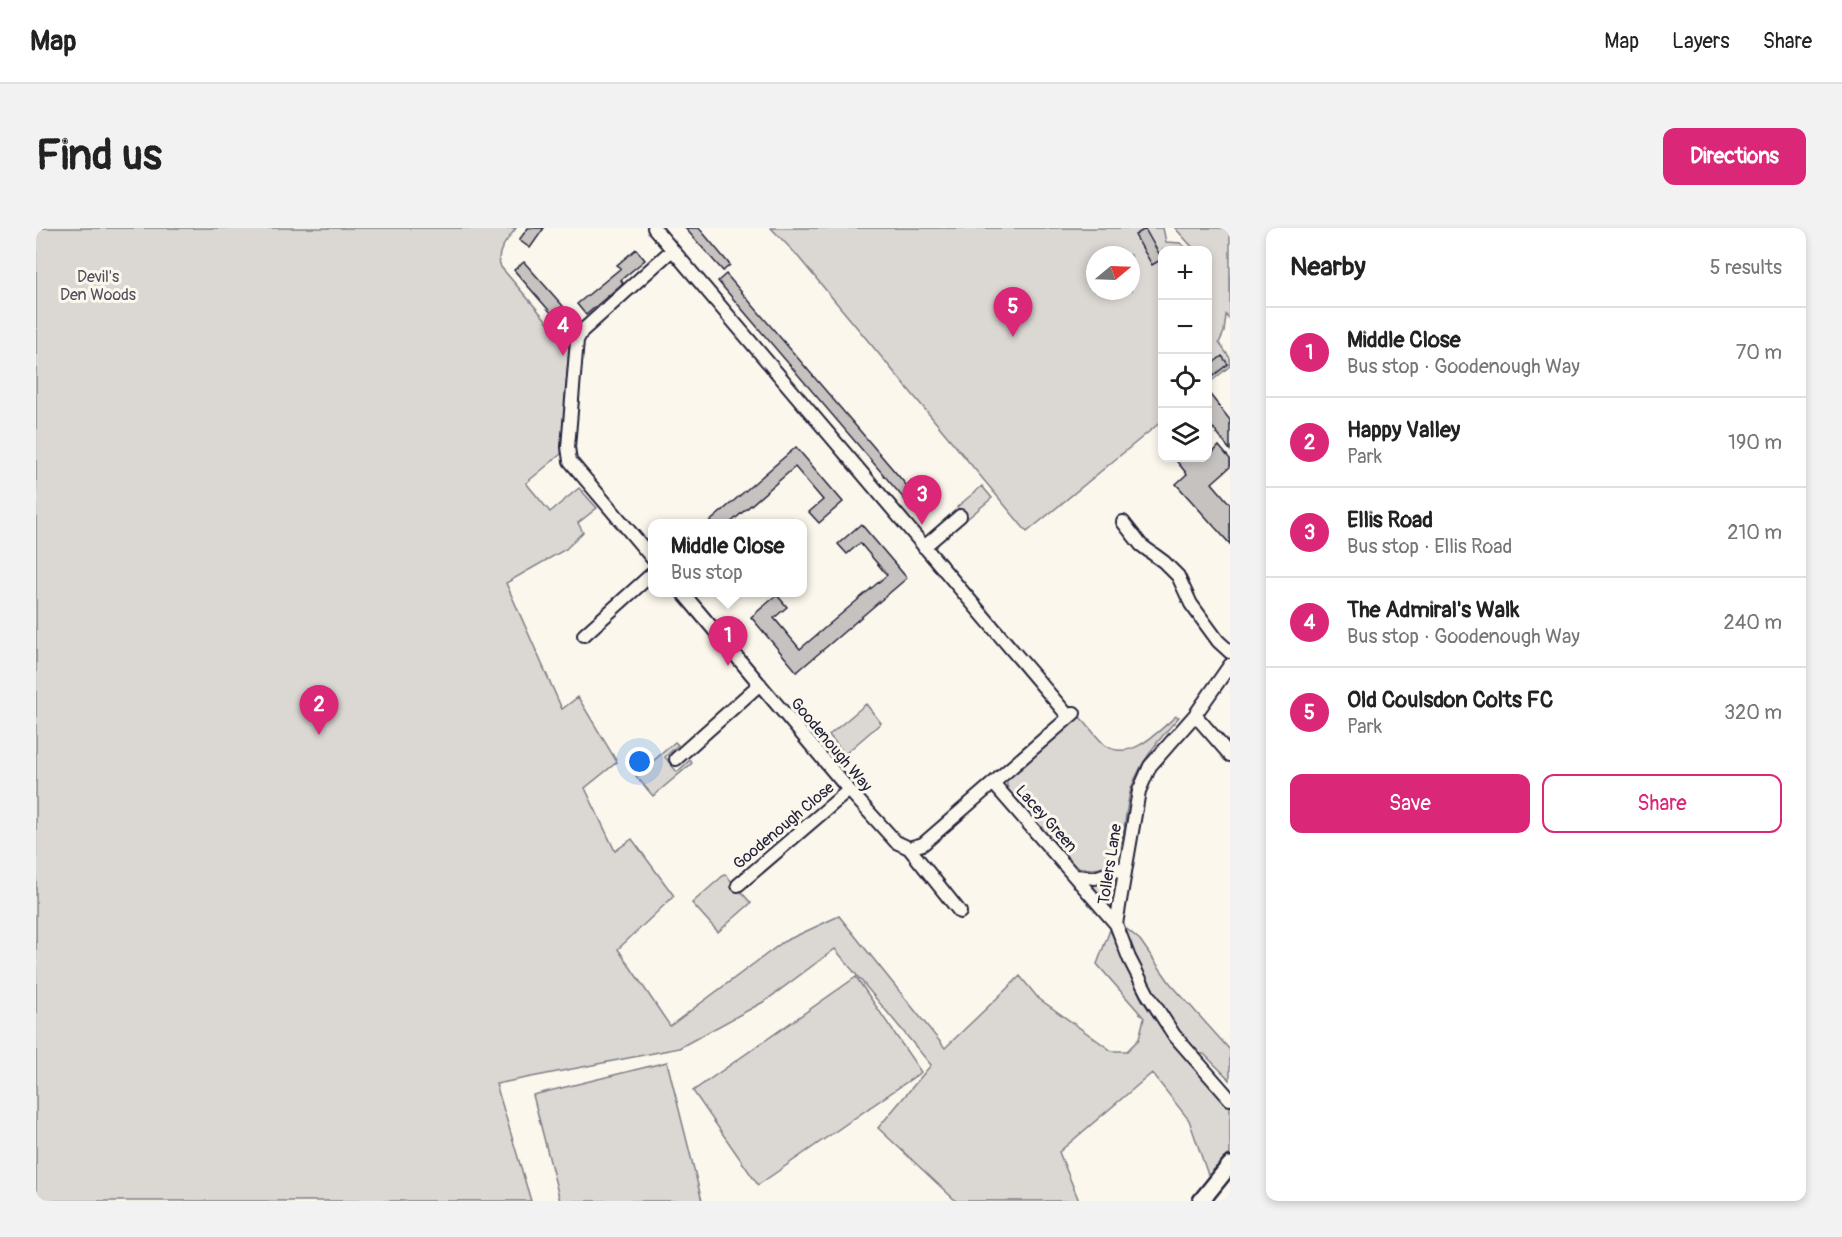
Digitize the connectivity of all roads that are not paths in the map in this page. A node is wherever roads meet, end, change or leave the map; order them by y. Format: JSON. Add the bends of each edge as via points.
{"nodes":[{"id":1,"x":654,"y":228,"type":"edge"},
{"id":2,"x":672,"y":250,"type":"junction"},
{"id":3,"x":960,"y":516,"type":"dead end"},
{"id":4,"x":1123,"y":522,"type":"dead end"},
{"id":5,"x":924,"y":547,"type":"junction"},
{"id":6,"x":648,"y":553,"type":"edge"},
{"id":7,"x":648,"y":577,"type":"edge"},
{"id":8,"x":686,"y":597,"type":"edge"},
{"id":9,"x":584,"y":635,"type":"dead end"},
{"id":10,"x":1230,"y":652,"type":"edge"},
{"id":11,"x":1230,"y":665,"type":"edge"},
{"id":12,"x":760,"y":684,"type":"junction"},
{"id":13,"x":1195,"y":715,"type":"junction"},
{"id":14,"x":1230,"y":754,"type":"edge"},
{"id":15,"x":676,"y":759,"type":"dead end"},
{"id":16,"x":993,"y":783,"type":"junction"},
{"id":17,"x":849,"y":790,"type":"junction"},
{"id":18,"x":909,"y":848,"type":"junction"},
{"id":19,"x":1126,"y":867,"type":"junction"},
{"id":20,"x":1076,"y":876,"type":"junction"},
{"id":21,"x":738,"y":885,"type":"dead end"},
{"id":22,"x":960,"y":912,"type":"dead end"},
{"id":23,"x":1116,"y":924,"type":"junction"},
{"id":24,"x":1230,"y":1099,"type":"edge"},
{"id":25,"x":1230,"y":1165,"type":"edge"},
{"id":26,"x":1201,"y":1201,"type":"edge"}],
"edges":[{"from":1,"to":2,"type":"street"},
{"from":2,"to":5,"type":"street"},
{"from":2,"to":6,"type":"street","via":[[582,331],[577,340],[568,447],[570,461]]},
{"from":3,"to":5,"type":"street"},
{"from":4,"to":10,"type":"street","via":[[1141,545],[1178,576],[1191,604]]},
{"from":5,"to":16,"type":"street","name":"Lacey Green","via":[[1071,715]]},
{"from":7,"to":9,"type":"street"},
{"from":8,"to":12,"type":"street","name":"Goodenough Way"},
{"from":11,"to":13,"type":"street","name":"Tollers Lane"},
{"from":12,"to":15,"type":"street"},
{"from":12,"to":17,"type":"street","name":"Goodenough Way"},
{"from":13,"to":14,"type":"street"},
{"from":13,"to":19,"type":"street","name":"Tollers Lane","via":[[1150,766],[1139,791]]},
{"from":16,"to":18,"type":"street","name":"Lacey Green","via":[[923,844]]},
{"from":16,"to":20,"type":"street","name":"Lacey Green"},
{"from":17,"to":18,"type":"street","name":"Goodenough Way","via":[[896,842]]},
{"from":17,"to":21,"type":"street","name":"Goodenough Close"},
{"from":18,"to":22,"type":"street","name":"Goodenough Way"},
{"from":19,"to":20,"type":"street","name":"Lacey Green","via":[[1095,878]]},
{"from":19,"to":23,"type":"street","name":"Tollers Lane"},
{"from":20,"to":23,"type":"street","name":"Lacey Green"},
{"from":23,"to":24,"type":"street","name":"Tollers Lane","via":[[1136,972],[1174,1035]]},
{"from":25,"to":26,"type":"main road"}]}
